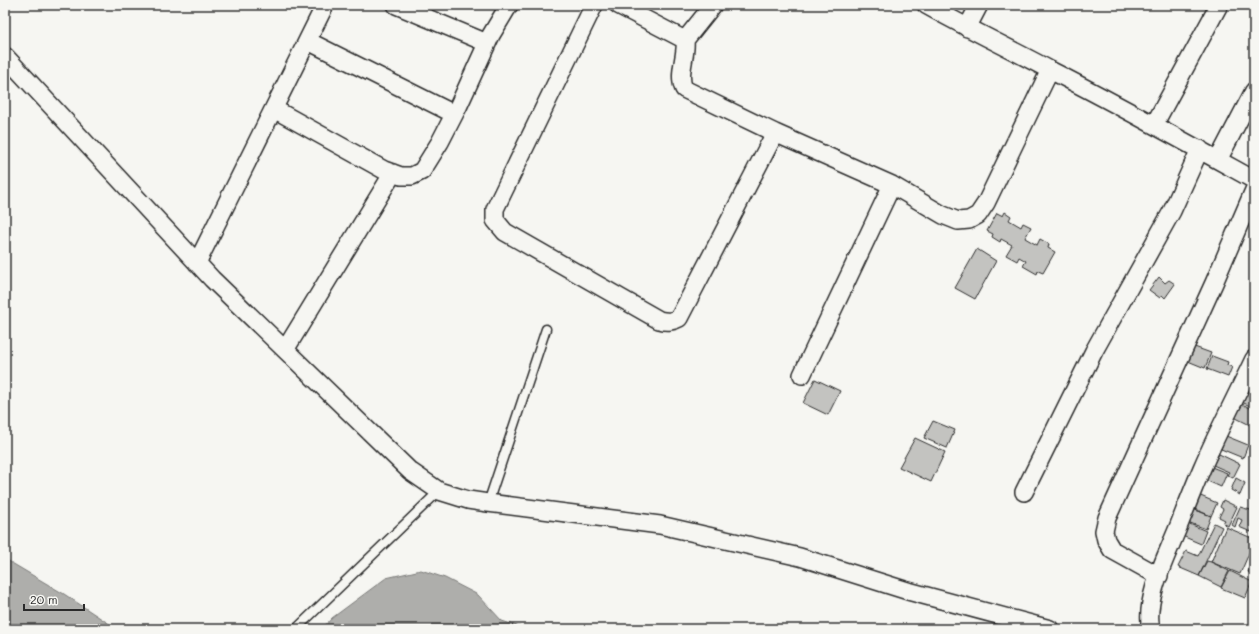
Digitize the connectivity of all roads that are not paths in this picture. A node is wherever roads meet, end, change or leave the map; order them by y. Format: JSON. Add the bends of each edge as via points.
{"nodes":[{"id":1,"x":325,"y":5,"type":"edge"},
{"id":2,"x":396,"y":5,"type":"edge"},
{"id":3,"x":509,"y":5,"type":"edge"},
{"id":4,"x":594,"y":5,"type":"edge"},
{"id":5,"x":618,"y":5,"type":"edge"},
{"id":6,"x":712,"y":5,"type":"edge"},
{"id":7,"x":926,"y":5,"type":"edge"},
{"id":8,"x":979,"y":5,"type":"edge"},
{"id":9,"x":1219,"y":5,"type":"edge"},
{"id":10,"x":967,"y":28,"type":"junction"},
{"id":11,"x":686,"y":40,"type":"junction"},
{"id":12,"x":308,"y":41,"type":"junction"},
{"id":13,"x":487,"y":43,"type":"junction"},
{"id":14,"x":5,"y":56,"type":"edge"},
{"id":15,"x":1050,"y":70,"type":"junction"},
{"id":16,"x":1254,"y":91,"type":"edge"},
{"id":17,"x":274,"y":109,"type":"junction"},
{"id":18,"x":454,"y":114,"type":"junction"},
{"id":19,"x":1154,"y":126,"type":"junction"},
{"id":20,"x":775,"y":133,"type":"junction"},
{"id":21,"x":1200,"y":149,"type":"junction"},
{"id":22,"x":1218,"y":160,"type":"junction"},
{"id":23,"x":393,"y":173,"type":"junction"},
{"id":24,"x":1254,"y":180,"type":"edge"},
{"id":25,"x":892,"y":184,"type":"junction"},
{"id":26,"x":1254,"y":190,"type":"edge"},
{"id":27,"x":197,"y":263,"type":"junction"},
{"id":28,"x":546,"y":329,"type":"dead end"},
{"id":29,"x":285,"y":350,"type":"junction"},
{"id":30,"x":1254,"y":359,"type":"edge"},
{"id":31,"x":802,"y":375,"type":"dead end"},
{"id":32,"x":439,"y":491,"type":"junction"},
{"id":33,"x":1024,"y":492,"type":"dead end"},
{"id":34,"x":488,"y":503,"type":"junction"},
{"id":35,"x":1159,"y":576,"type":"junction"},
{"id":36,"x":296,"y":629,"type":"edge"},
{"id":37,"x":1050,"y":629,"type":"edge"},
{"id":38,"x":1151,"y":629,"type":"edge"}],
"edges":[{"from":1,"to":12,"type":"street"},
{"from":2,"to":13,"type":"street"},
{"from":3,"to":13,"type":"street"},
{"from":4,"to":20,"type":"street","via":[[495,209],[495,220],[505,232],[659,320],[674,321],[679,318]]},
{"from":5,"to":11,"type":"street"},
{"from":6,"to":11,"type":"street"},
{"from":7,"to":10,"type":"street"},
{"from":8,"to":10,"type":"street"},
{"from":9,"to":19,"type":"street"},
{"from":10,"to":15,"type":"street"},
{"from":11,"to":20,"type":"street","via":[[681,73],[684,89]]},
{"from":12,"to":17,"type":"street"},
{"from":12,"to":18,"type":"street"},
{"from":13,"to":18,"type":"street"},
{"from":14,"to":27,"type":"street"},
{"from":15,"to":19,"type":"street"},
{"from":15,"to":25,"type":"street","via":[[978,215],[969,220],[958,221],[943,215]]},
{"from":16,"to":22,"type":"street"},
{"from":17,"to":23,"type":"street"},
{"from":17,"to":27,"type":"street"},
{"from":18,"to":23,"type":"street","via":[[422,171],[412,176]]},
{"from":19,"to":21,"type":"street"},
{"from":20,"to":25,"type":"street"},
{"from":21,"to":22,"type":"street"},
{"from":21,"to":33,"type":"street","via":[[1172,211],[1094,352]]},
{"from":22,"to":24,"type":"street"},
{"from":23,"to":29,"type":"street"},
{"from":25,"to":31,"type":"street"},
{"from":26,"to":35,"type":"street","via":[[1107,518],[1104,530],[1112,550]]},
{"from":27,"to":29,"type":"street"},
{"from":28,"to":34,"type":"lane"},
{"from":29,"to":32,"type":"street","via":[[410,472]]},
{"from":30,"to":35,"type":"street","via":[[1202,468]]},
{"from":32,"to":34,"type":"street"},
{"from":32,"to":36,"type":"lane"},
{"from":34,"to":37,"type":"street","via":[[660,525],[800,557],[908,591]]},
{"from":35,"to":38,"type":"street","via":[[1150,609]]}]}
